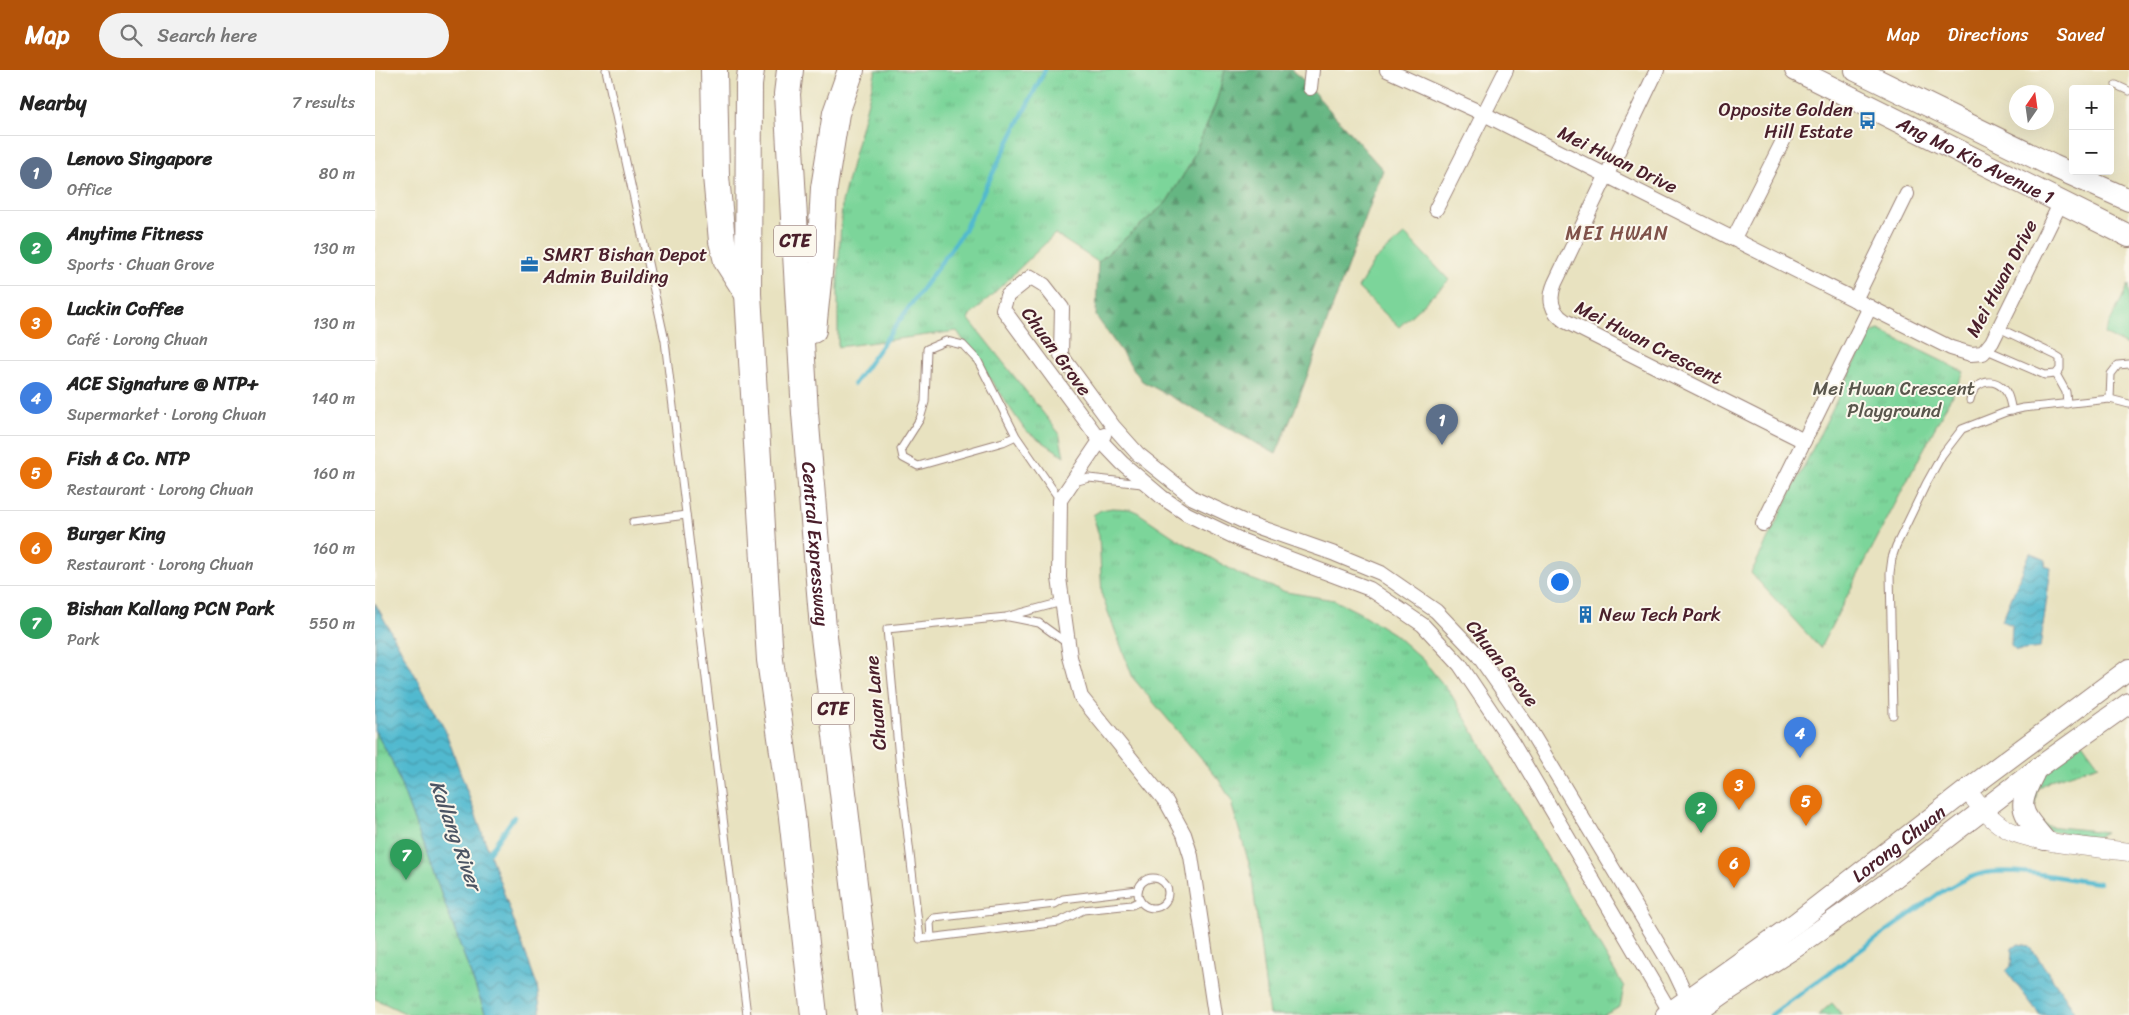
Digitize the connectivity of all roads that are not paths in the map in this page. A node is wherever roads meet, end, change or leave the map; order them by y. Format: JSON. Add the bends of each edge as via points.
{"nodes":[{"id":1,"x":606,"y":70,"type":"edge"},
{"id":2,"x":714,"y":70,"type":"edge"},
{"id":3,"x":751,"y":70,"type":"edge"},
{"id":4,"x":790,"y":70,"type":"edge"},
{"id":5,"x":851,"y":70,"type":"edge"},
{"id":6,"x":1312,"y":70,"type":"edge"},
{"id":7,"x":1387,"y":70,"type":"edge"},
{"id":8,"x":1506,"y":70,"type":"edge"},
{"id":9,"x":1657,"y":70,"type":"edge"},
{"id":10,"x":1796,"y":70,"type":"edge"},
{"id":11,"x":1856,"y":70,"type":"edge"},
{"id":12,"x":2116,"y":85,"type":"dead end"},
{"id":13,"x":1310,"y":88,"type":"dead end"},
{"id":14,"x":2129,"y":91,"type":"edge"},
{"id":15,"x":1484,"y":114,"type":"junction"},
{"id":16,"x":1785,"y":137,"type":"dead end"},
{"id":17,"x":1607,"y":175,"type":"junction"},
{"id":18,"x":1907,"y":194,"type":"dead end"},
{"id":19,"x":2129,"y":200,"type":"edge"},
{"id":20,"x":2061,"y":202,"type":"junction"},
{"id":21,"x":1436,"y":209,"type":"dead end"},
{"id":22,"x":2129,"y":236,"type":"edge"},
{"id":23,"x":1735,"y":238,"type":"junction"},
{"id":24,"x":748,"y":294,"type":"junction"},
{"id":25,"x":1855,"y":300,"type":"junction"},
{"id":26,"x":1870,"y":307,"type":"junction"},
{"id":27,"x":1999,"y":328,"type":"junction"},
{"id":28,"x":1987,"y":350,"type":"junction"},
{"id":29,"x":2129,"y":364,"type":"edge"},
{"id":30,"x":2056,"y":374,"type":"junction"},
{"id":31,"x":2110,"y":399,"type":"junction"},
{"id":32,"x":1970,"y":400,"type":"dead end"},
{"id":33,"x":2067,"y":404,"type":"junction"},
{"id":34,"x":2129,"y":404,"type":"edge"},
{"id":35,"x":2012,"y":411,"type":"junction"},
{"id":36,"x":805,"y":413,"type":"junction"},
{"id":37,"x":1113,"y":426,"type":"junction"},
{"id":38,"x":1016,"y":436,"type":"junction"},
{"id":39,"x":1099,"y":439,"type":"junction"},
{"id":40,"x":1804,"y":441,"type":"junction"},
{"id":41,"x":1071,"y":483,"type":"junction"},
{"id":42,"x":1148,"y":484,"type":"junction"},
{"id":43,"x":1060,"y":500,"type":"junction"},
{"id":44,"x":686,"y":515,"type":"junction"},
{"id":45,"x":633,"y":522,"type":"dead end"},
{"id":46,"x":1763,"y":524,"type":"dead end"},
{"id":47,"x":1062,"y":602,"type":"junction"},
{"id":48,"x":1006,"y":617,"type":"junction"},
{"id":49,"x":1068,"y":644,"type":"junction"},
{"id":50,"x":2127,"y":676,"type":"edge"},
{"id":51,"x":2129,"y":703,"type":"edge"},
{"id":52,"x":1893,"y":715,"type":"dead end"},
{"id":53,"x":2036,"y":770,"type":"junction"},
{"id":54,"x":1967,"y":790,"type":"junction"},
{"id":55,"x":1983,"y":810,"type":"junction"},
{"id":56,"x":2045,"y":840,"type":"junction"},
{"id":57,"x":2129,"y":852,"type":"edge"},
{"id":58,"x":1138,"y":890,"type":"junction"},
{"id":59,"x":1140,"y":901,"type":"junction"},
{"id":60,"x":931,"y":938,"type":"junction"},
{"id":61,"x":1692,"y":1010,"type":"edge"},
{"id":62,"x":1670,"y":1014,"type":"edge"},
{"id":63,"x":747,"y":1015,"type":"edge"},
{"id":64,"x":814,"y":1015,"type":"edge"},
{"id":65,"x":869,"y":1015,"type":"edge"},
{"id":66,"x":1215,"y":1015,"type":"edge"}],
"edges":[{"from":1,"to":44,"type":"lane","via":[[665,341]]},
{"from":2,"to":24,"type":"highway","via":[[716,176],[722,241],[727,261]]},
{"from":3,"to":24,"type":"highway","number":"CTE"},
{"from":4,"to":36,"type":"highway","name":"Central Expressway","number":"CTE","via":[[787,94]]},
{"from":5,"to":36,"type":"highway","via":[[836,113],[824,188]]},
{"from":6,"to":13,"type":"street"},
{"from":7,"to":15,"type":"street","name":"Mei Hwan Drive"},
{"from":8,"to":15,"type":"street"},
{"from":9,"to":17,"type":"street","name":"Mei Hwan Crescent"},
{"from":10,"to":20,"type":"main road","name":"Ang Mo Kio Avenue 1"},
{"from":11,"to":19,"type":"main road","name":"Ang Mo Kio Avenue 1"},
{"from":12,"to":14,"type":"lane"},
{"from":15,"to":17,"type":"street","name":"Mei Hwan Drive"},
{"from":15,"to":21,"type":"street"},
{"from":16,"to":23,"type":"street"},
{"from":17,"to":23,"type":"street","name":"Mei Hwan Drive"},
{"from":17,"to":40,"type":"street","name":"Mei Hwan Crescent","via":[[1553,288],[1555,313],[1565,322]]},
{"from":18,"to":25,"type":"street"},
{"from":20,"to":22,"type":"main road","name":"Ang Mo Kio Avenue 1"},
{"from":20,"to":27,"type":"street","name":"Mei Hwan Drive"},
{"from":23,"to":25,"type":"street","name":"Mei Hwan Drive"},
{"from":24,"to":64,"type":"highway","number":"CTE","via":[[770,660],[790,798]]},
{"from":25,"to":26,"type":"street","name":"Mei Hwan Drive"},
{"from":26,"to":28,"type":"street","name":"Mei Hwan Drive","via":[[1957,351],[1978,354]]},
{"from":26,"to":40,"type":"street"},
{"from":27,"to":28,"type":"street","name":"Mei Hwan Drive"},
{"from":27,"to":30,"type":"lane","via":[[2060,358],[2060,369]]},
{"from":28,"to":30,"type":"lane","via":[[2045,375]]},
{"from":29,"to":31,"type":"lane","via":[[2118,365],[2111,374]]},
{"from":30,"to":33,"type":"lane","via":[[2066,392]]},
{"from":31,"to":33,"type":"lane"},
{"from":31,"to":34,"type":"lane"},
{"from":32,"to":35,"type":"lane","via":[[1978,386],[1991,382],[2006,392]]},
{"from":33,"to":35,"type":"lane"},
{"from":35,"to":52,"type":"lane","via":[[1962,429],[1951,441],[1926,484],[1894,552],[1890,573]]},
{"from":36,"to":65,"type":"highway","name":"Central Expressway","number":"CTE","via":[[823,628]]},
{"from":37,"to":39,"type":"street"},
{"from":37,"to":39,"type":"street","name":"Chuan Grove","via":[[1061,355],[1062,308],[1043,285],[1031,277],[1007,296],[1003,309]]},
{"from":37,"to":61,"type":"street","name":"Chuan Grove","via":[[1138,454],[1193,498],[1247,523],[1381,573],[1437,611],[1478,655],[1528,727],[1675,972]]},
{"from":38,"to":38,"type":"lane","via":[[978,361],[963,345],[946,341],[927,349],[925,402],[920,419],[901,449],[903,458],[918,466]]},
{"from":38,"to":43,"type":"lane"},
{"from":39,"to":41,"type":"street"},
{"from":39,"to":42,"type":"street","name":"Chuan Grove"},
{"from":40,"to":46,"type":"street"},
{"from":41,"to":42,"type":"lane","via":[[1089,478]]},
{"from":41,"to":43,"type":"street"},
{"from":42,"to":62,"type":"street","name":"Chuan Grove","via":[[1187,514],[1243,541],[1371,589],[1423,625],[1460,665],[1513,744]]},
{"from":43,"to":47,"type":"street","via":[[1059,578]]},
{"from":44,"to":45,"type":"lane"},
{"from":44,"to":63,"type":"lane"},
{"from":47,"to":48,"type":"lane","name":"Chuan Lane"},
{"from":47,"to":49,"type":"street"},
{"from":48,"to":49,"type":"lane","via":[[1039,623]]},
{"from":48,"to":60,"type":"lane","name":"Chuan Lane","via":[[887,629],[920,939]]},
{"from":49,"to":66,"type":"street","via":[[1081,697],[1167,802],[1184,834],[1191,856]]},
{"from":50,"to":54,"type":"main road","name":"Lorong Chuan"},
{"from":51,"to":53,"type":"main road","name":"Lorong Chuan"},
{"from":53,"to":55,"type":"main road","name":"Lorong Chuan"},
{"from":53,"to":56,"type":"main road","via":[[2022,804],[2024,815]]},
{"from":54,"to":55,"type":"street"},
{"from":54,"to":61,"type":"main road","name":"Lorong Chuan","via":[[1797,922]]},
{"from":55,"to":56,"type":"street","via":[[2013,833]]},
{"from":55,"to":61,"type":"main road","name":"Lorong Chuan","via":[[1877,889]]},
{"from":56,"to":57,"type":"street"},
{"from":58,"to":59,"type":"lane"},
{"from":58,"to":59,"type":"lane","via":[[1151,878],[1163,882],[1167,888],[1166,900],[1156,908],[1145,906]]},
{"from":58,"to":60,"type":"lane","via":[[1063,900],[1055,904],[934,918],[930,922]]},
{"from":59,"to":60,"type":"lane","via":[[1083,910],[1059,922]]},
{"from":61,"to":62,"type":"main road","name":"Lorong Chuan"}]}
